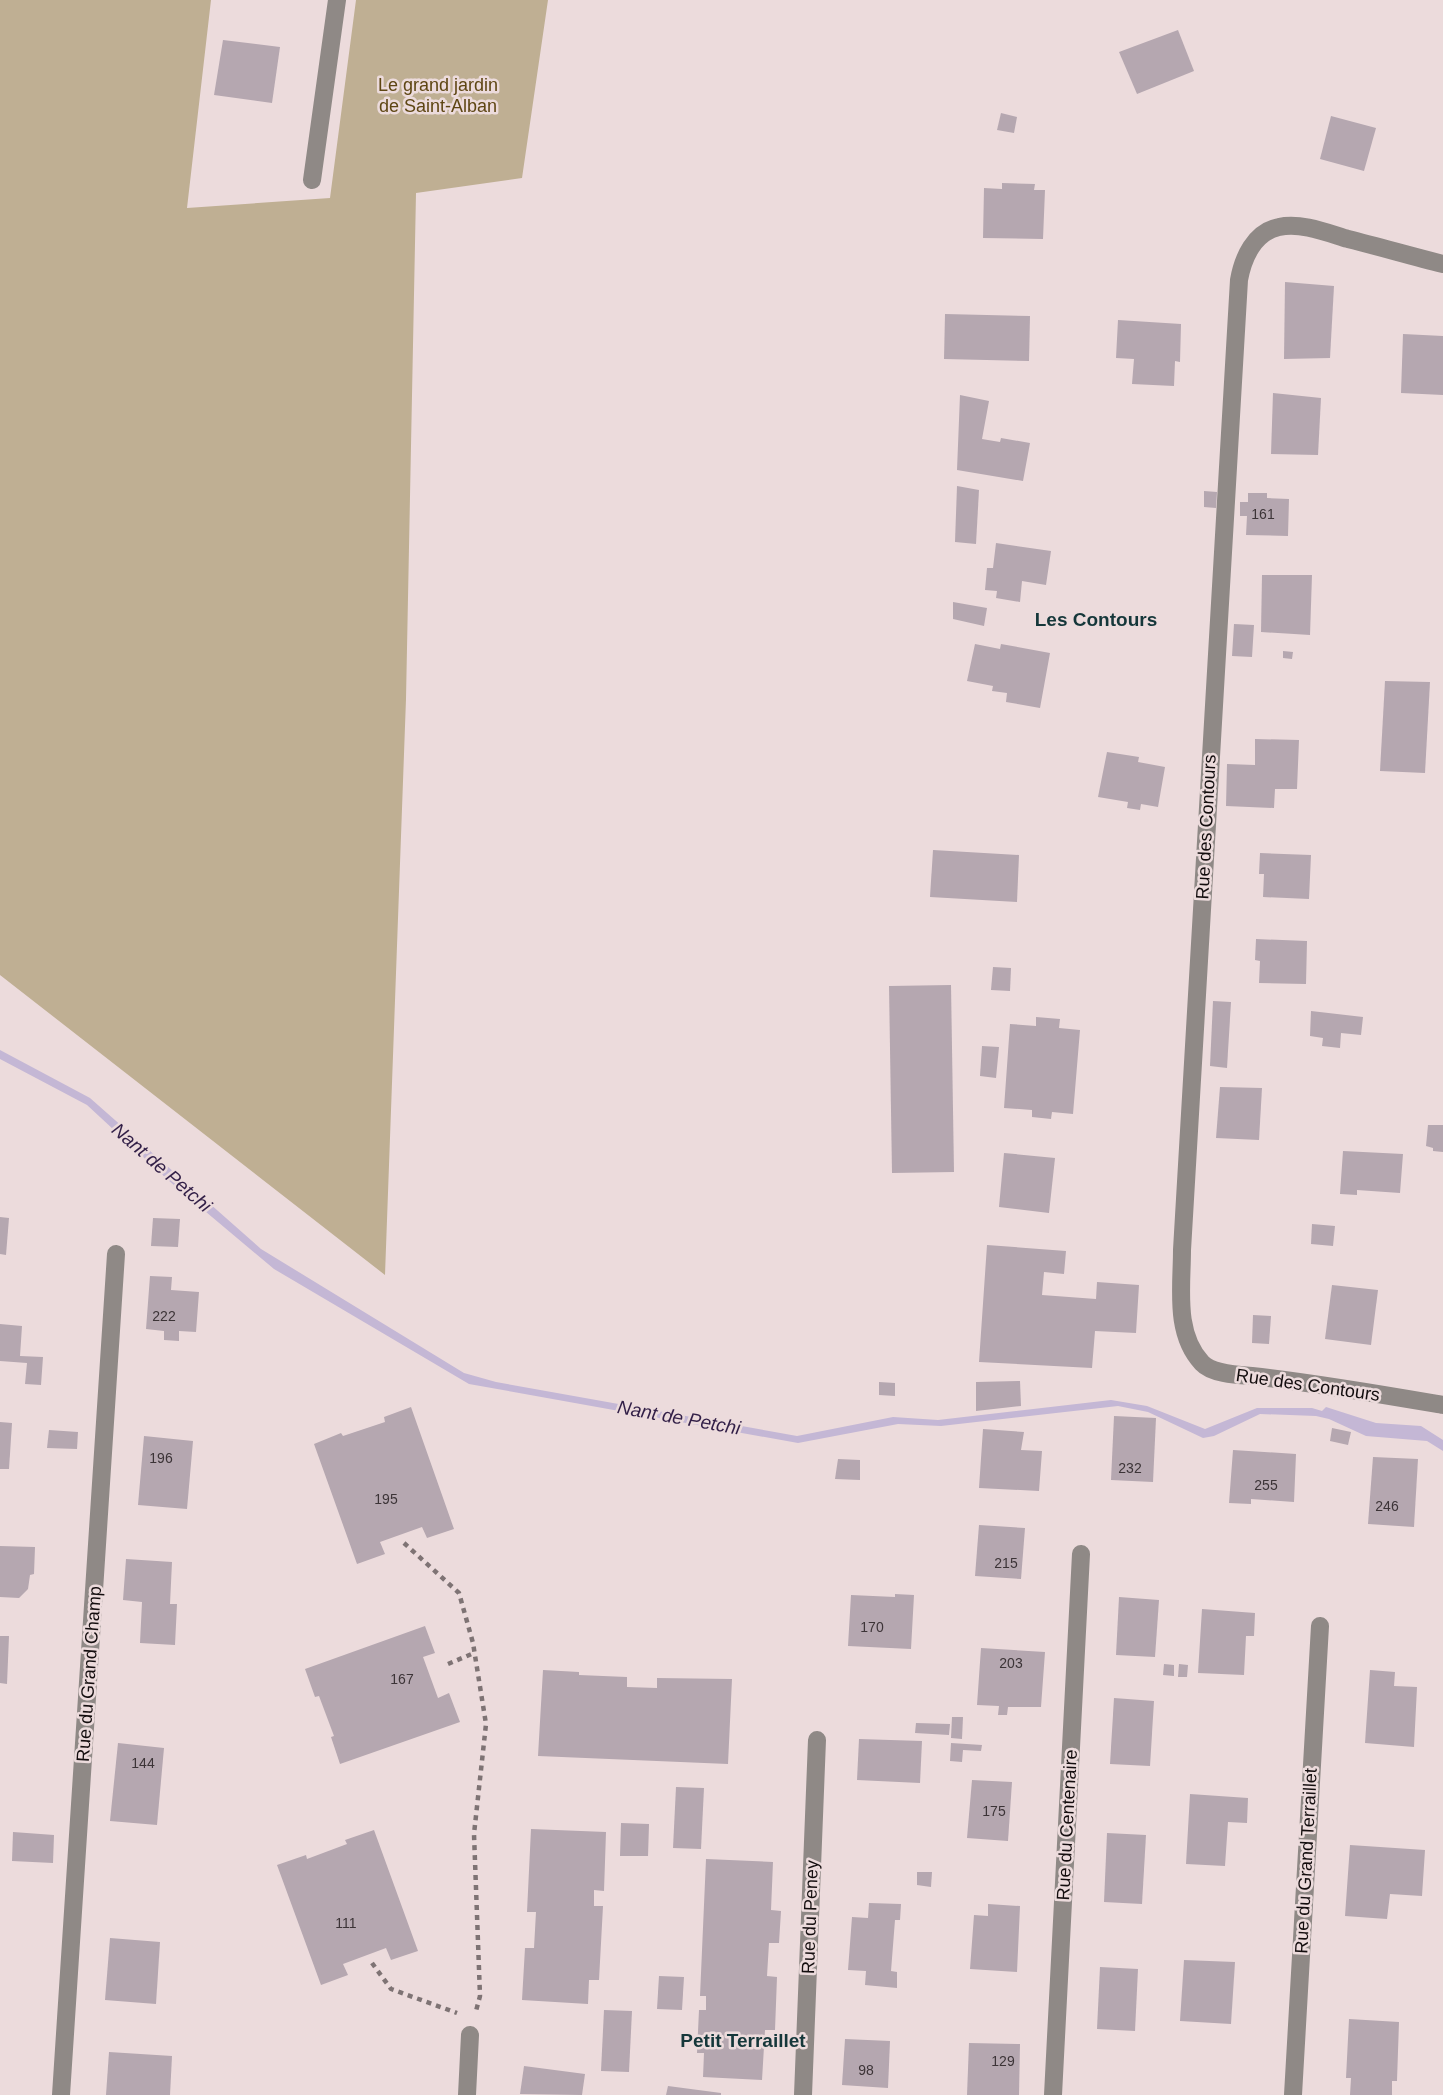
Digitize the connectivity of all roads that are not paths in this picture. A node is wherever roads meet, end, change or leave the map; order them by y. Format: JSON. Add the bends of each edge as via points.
{"nodes":[{"id":1,"x":337,"y":0,"type":"edge"},
{"id":2,"x":312,"y":180,"type":"dead end"},
{"id":3,"x":1443,"y":264,"type":"edge"},
{"id":4,"x":116,"y":1254,"type":"dead end"},
{"id":5,"x":1443,"y":1405,"type":"edge"},
{"id":6,"x":1081,"y":1554,"type":"dead end"},
{"id":7,"x":1320,"y":1626,"type":"dead end"},
{"id":8,"x":817,"y":1740,"type":"dead end"},
{"id":9,"x":472,"y":2028,"type":"road end"},
{"id":10,"x":61,"y":2095,"type":"edge"},
{"id":11,"x":467,"y":2095,"type":"edge"},
{"id":12,"x":803,"y":2095,"type":"edge"},
{"id":13,"x":1053,"y":2095,"type":"edge"},
{"id":14,"x":1293,"y":2095,"type":"edge"}],
"edges":[{"from":1,"to":2,"type":"street"},
{"from":3,"to":5,"type":"street","name":"Rue des Contours","via":[[1289,226],[1278,227],[1254,242],[1242,265],[1181,1312],[1189,1345],[1203,1365],[1228,1374]]},
{"from":4,"to":10,"type":"street","name":"Rue du Grand Champ"},
{"from":6,"to":13,"type":"street","name":"Rue du Centenaire"},
{"from":7,"to":14,"type":"street","name":"Rue du Grand Terraillet"},
{"from":8,"to":12,"type":"street","name":"Rue du Peney"},
{"from":9,"to":11,"type":"street"}]}
